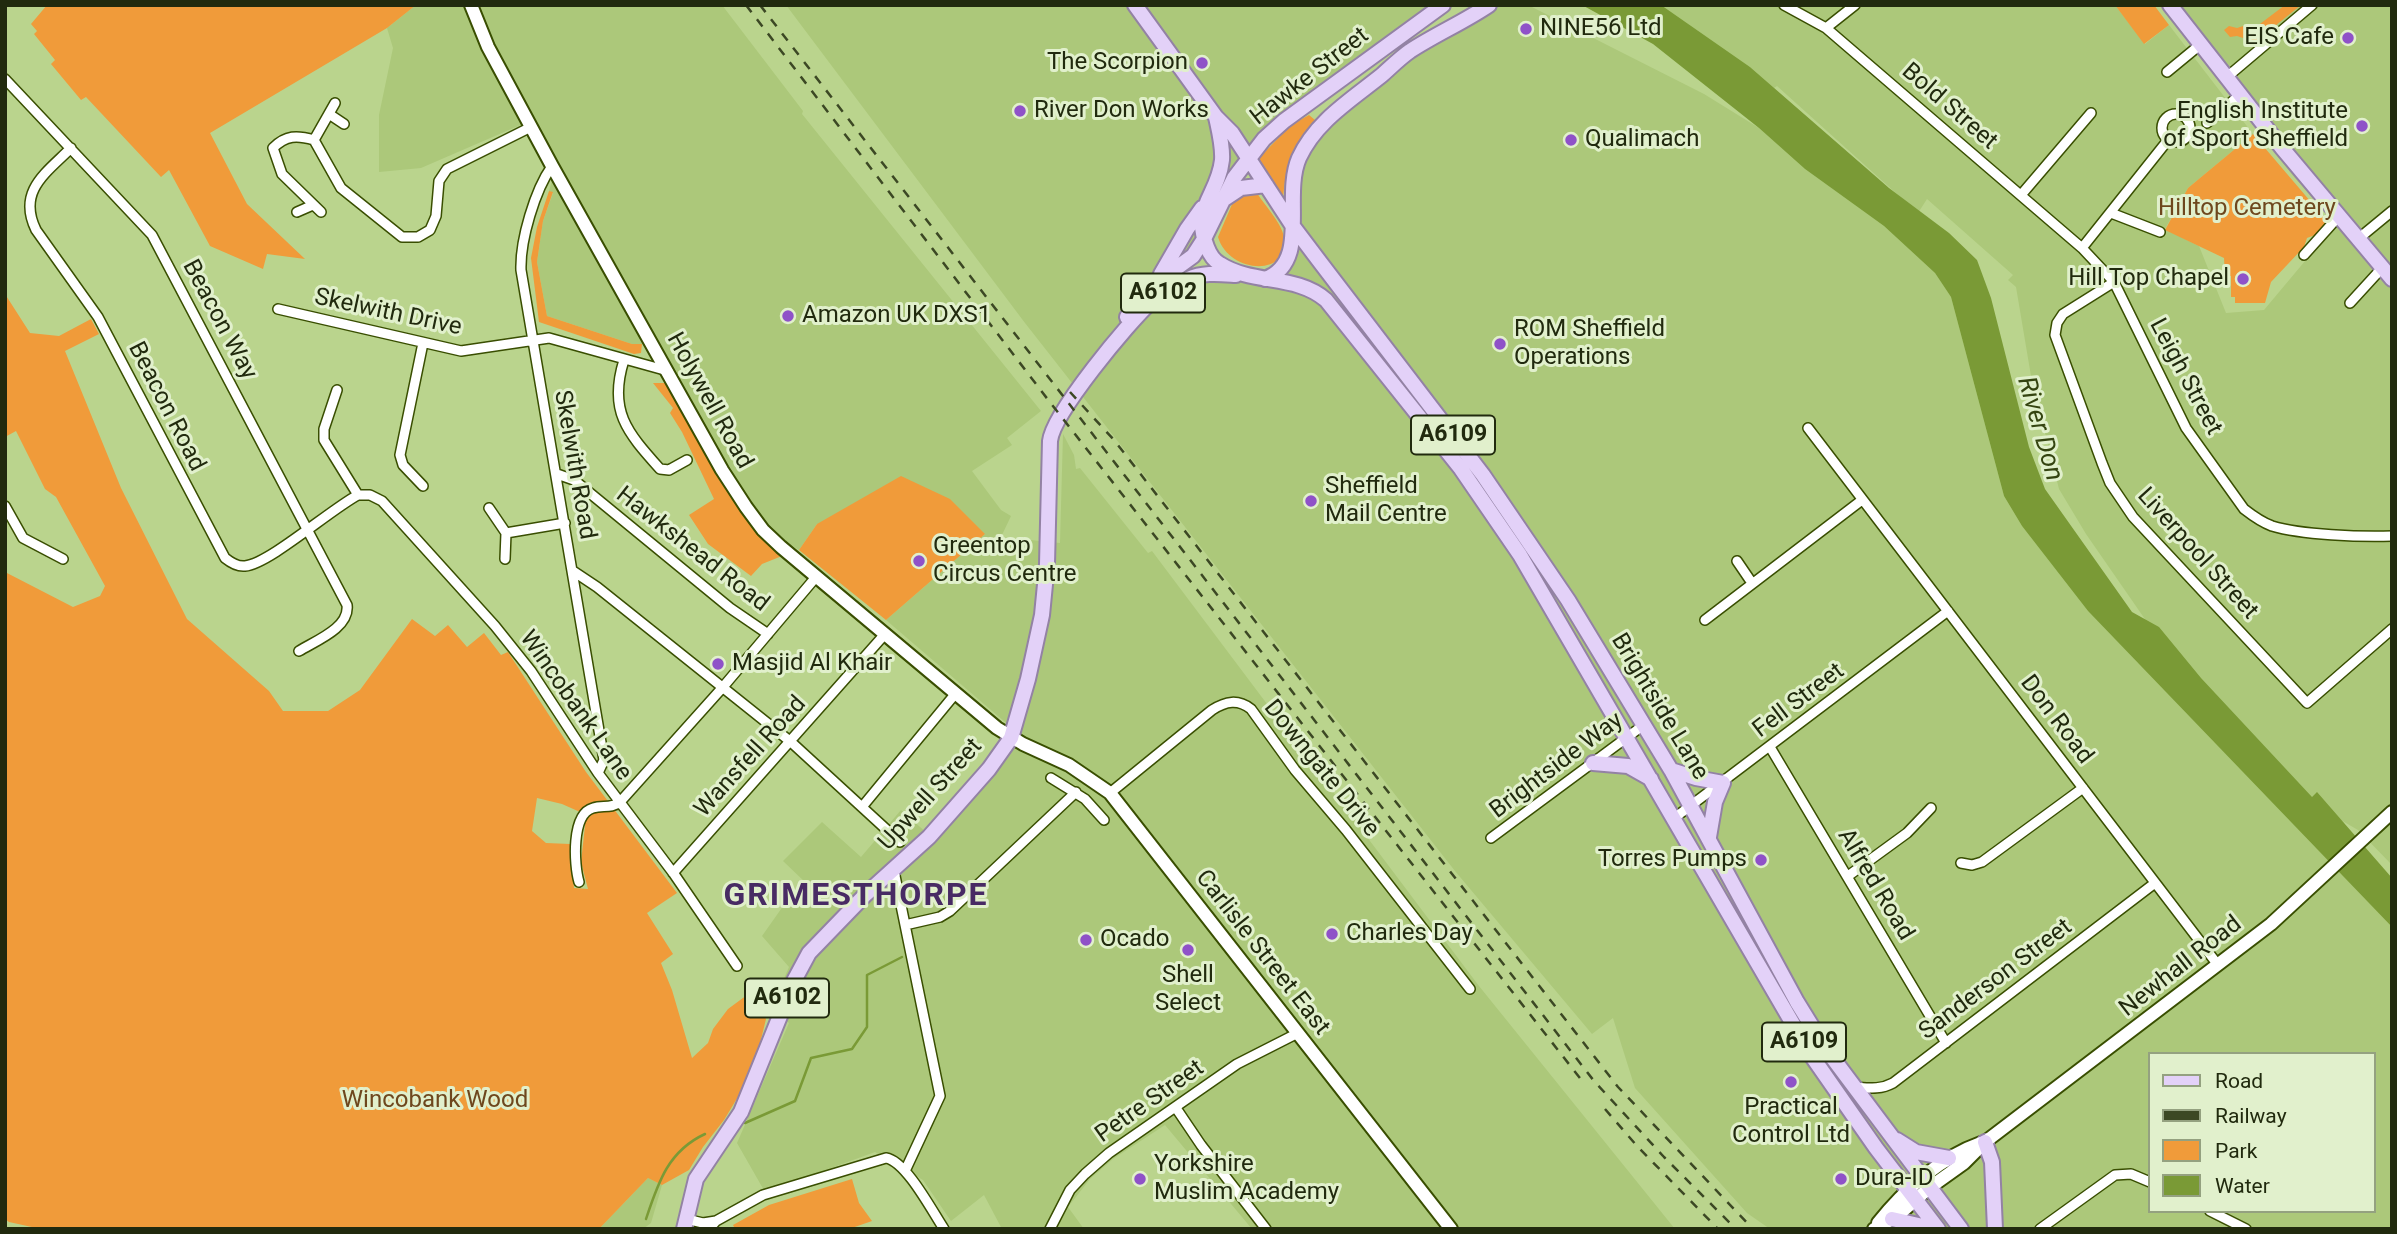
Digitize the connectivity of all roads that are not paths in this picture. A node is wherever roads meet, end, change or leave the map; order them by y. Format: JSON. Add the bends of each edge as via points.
{"nodes":[{"id":1,"x":471,"y":5,"type":"edge"},
{"id":2,"x":1135,"y":5,"type":"edge"},
{"id":3,"x":1443,"y":5,"type":"edge"},
{"id":4,"x":1489,"y":5,"type":"edge"},
{"id":5,"x":1784,"y":5,"type":"edge"},
{"id":6,"x":1855,"y":5,"type":"edge"},
{"id":7,"x":2170,"y":5,"type":"edge"},
{"id":8,"x":2312,"y":5,"type":"edge"},
{"id":9,"x":1826,"y":28,"type":"junction"},
{"id":10,"x":2201,"y":44,"type":"junction"},
{"id":11,"x":2166,"y":72,"type":"dead end"},
{"id":12,"x":2227,"y":77,"type":"junction"},
{"id":13,"x":5,"y":79,"type":"edge"},
{"id":14,"x":2241,"y":94,"type":"junction"},
{"id":15,"x":335,"y":103,"type":"dead end"},
{"id":16,"x":2091,"y":113,"type":"dead end"},
{"id":17,"x":329,"y":114,"type":"junction"},
{"id":18,"x":1216,"y":117,"type":"junction"},
{"id":19,"x":2207,"y":123,"type":"dead end"},
{"id":20,"x":344,"y":124,"type":"dead end"},
{"id":21,"x":531,"y":127,"type":"junction"},
{"id":22,"x":2168,"y":139,"type":"dead end"},
{"id":23,"x":314,"y":140,"type":"junction"},
{"id":24,"x":71,"y":148,"type":"junction"},
{"id":25,"x":1248,"y":158,"type":"junction"},
{"id":26,"x":552,"y":166,"type":"junction"},
{"id":27,"x":1266,"y":185,"type":"junction"},
{"id":28,"x":2021,"y":195,"type":"junction"},
{"id":29,"x":1222,"y":201,"type":"junction"},
{"id":30,"x":1205,"y":204,"type":"junction"},
{"id":31,"x":2392,"y":211,"type":"edge"},
{"id":32,"x":297,"y":212,"type":"dead end"},
{"id":33,"x":2111,"y":213,"type":"junction"},
{"id":34,"x":2339,"y":216,"type":"junction"},
{"id":35,"x":1292,"y":225,"type":"junction"},
{"id":36,"x":2160,"y":232,"type":"dead end"},
{"id":37,"x":1204,"y":239,"type":"junction"},
{"id":38,"x":2358,"y":239,"type":"junction"},
{"id":39,"x":2082,"y":248,"type":"junction"},
{"id":40,"x":2304,"y":256,"type":"dead end"},
{"id":41,"x":2387,"y":274,"type":"edge"},
{"id":42,"x":1241,"y":275,"type":"junction"},
{"id":43,"x":1265,"y":279,"type":"junction"},
{"id":44,"x":2114,"y":282,"type":"junction"},
{"id":45,"x":1149,"y":288,"type":"junction"},
{"id":46,"x":2350,"y":303,"type":"dead end"},
{"id":47,"x":278,"y":309,"type":"dead end"},
{"id":48,"x":532,"y":340,"type":"junction"},
{"id":49,"x":423,"y":343,"type":"junction"},
{"id":50,"x":1107,"y":352,"type":"junction"},
{"id":51,"x":624,"y":360,"type":"junction"},
{"id":52,"x":668,"y":371,"type":"junction"},
{"id":53,"x":337,"y":390,"type":"dead end"},
{"id":54,"x":1808,"y":428,"type":"dead end"},
{"id":55,"x":687,"y":460,"type":"dead end"},
{"id":56,"x":556,"y":474,"type":"junction"},
{"id":57,"x":423,"y":486,"type":"dead end"},
{"id":58,"x":358,"y":495,"type":"junction"},
{"id":59,"x":1862,"y":499,"type":"junction"},
{"id":60,"x":5,"y":506,"type":"edge"},
{"id":61,"x":489,"y":508,"type":"dead end"},
{"id":62,"x":565,"y":523,"type":"junction"},
{"id":63,"x":307,"y":529,"type":"junction"},
{"id":64,"x":506,"y":533,"type":"junction"},
{"id":65,"x":2392,"y":536,"type":"edge"},
{"id":66,"x":63,"y":559,"type":"dead end"},
{"id":67,"x":505,"y":559,"type":"dead end"},
{"id":68,"x":1737,"y":561,"type":"dead end"},
{"id":69,"x":572,"y":571,"type":"junction"},
{"id":70,"x":816,"y":578,"type":"junction"},
{"id":71,"x":1752,"y":583,"type":"junction"},
{"id":72,"x":1948,"y":611,"type":"junction"},
{"id":73,"x":1704,"y":620,"type":"dead end"},
{"id":74,"x":2392,"y":629,"type":"edge"},
{"id":75,"x":768,"y":634,"type":"junction"},
{"id":76,"x":885,"y":634,"type":"junction"},
{"id":77,"x":299,"y":650,"type":"dead end"},
{"id":78,"x":723,"y":687,"type":"junction"},
{"id":79,"x":956,"y":693,"type":"junction"},
{"id":80,"x":1645,"y":724,"type":"junction"},
{"id":81,"x":1010,"y":737,"type":"junction"},
{"id":82,"x":1627,"y":737,"type":"junction"},
{"id":83,"x":791,"y":742,"type":"junction"},
{"id":84,"x":1770,"y":747,"type":"junction"},
{"id":85,"x":1593,"y":763,"type":"junction"},
{"id":86,"x":1671,"y":769,"type":"junction"},
{"id":87,"x":598,"y":773,"type":"junction"},
{"id":88,"x":1051,"y":778,"type":"dead end"},
{"id":89,"x":1652,"y":780,"type":"junction"},
{"id":90,"x":1723,"y":783,"type":"junction"},
{"id":91,"x":2083,"y":788,"type":"junction"},
{"id":92,"x":1076,"y":792,"type":"junction"},
{"id":93,"x":1110,"y":793,"type":"junction"},
{"id":94,"x":620,"y":802,"type":"junction"},
{"id":95,"x":1691,"y":806,"type":"junction"},
{"id":96,"x":862,"y":807,"type":"junction"},
{"id":97,"x":1931,"y":808,"type":"dead end"},
{"id":98,"x":2392,"y":812,"type":"edge"},
{"id":99,"x":1673,"y":819,"type":"junction"},
{"id":100,"x":1104,"y":820,"type":"dead end"},
{"id":101,"x":1709,"y":837,"type":"junction"},
{"id":102,"x":1491,"y":838,"type":"dead end"},
{"id":103,"x":900,"y":842,"type":"dead end"},
{"id":104,"x":1961,"y":863,"type":"dead end"},
{"id":105,"x":894,"y":871,"type":"junction"},
{"id":106,"x":673,"y":873,"type":"junction"},
{"id":107,"x":1848,"y":876,"type":"junction"},
{"id":108,"x":579,"y":882,"type":"dead end"},
{"id":109,"x":2155,"y":883,"type":"junction"},
{"id":110,"x":905,"y":925,"type":"junction"},
{"id":111,"x":2218,"y":965,"type":"junction"},
{"id":112,"x":737,"y":966,"type":"dead end"},
{"id":113,"x":1470,"y":989,"type":"dead end"},
{"id":114,"x":1298,"y":1033,"type":"junction"},
{"id":115,"x":1946,"y":1043,"type":"junction"},
{"id":116,"x":1852,"y":1087,"type":"junction"},
{"id":117,"x":1176,"y":1108,"type":"junction"},
{"id":118,"x":1889,"y":1136,"type":"junction"},
{"id":119,"x":1985,"y":1142,"type":"junction"},
{"id":120,"x":1949,"y":1158,"type":"junction"},
{"id":121,"x":905,"y":1171,"type":"junction"},
{"id":122,"x":2148,"y":1181,"type":"edge"},
{"id":123,"x":1926,"y":1183,"type":"junction"},
{"id":124,"x":1913,"y":1195,"type":"junction"},
{"id":125,"x":2214,"y":1213,"type":"edge"},
{"id":126,"x":1892,"y":1219,"type":"junction"},
{"id":127,"x":685,"y":1224,"type":"edge"},
{"id":128,"x":713,"y":1225,"type":"edge"},
{"id":129,"x":944,"y":1229,"type":"edge"},
{"id":130,"x":1050,"y":1229,"type":"edge"},
{"id":131,"x":1266,"y":1229,"type":"edge"},
{"id":132,"x":1451,"y":1229,"type":"edge"},
{"id":133,"x":1874,"y":1229,"type":"edge"},
{"id":134,"x":1937,"y":1229,"type":"edge"},
{"id":135,"x":1961,"y":1229,"type":"edge"},
{"id":136,"x":1995,"y":1229,"type":"edge"},
{"id":137,"x":2040,"y":1229,"type":"edge"},
{"id":138,"x":2246,"y":1229,"type":"edge"}],
"edges":[{"from":1,"to":21,"type":"main road","name":"Holywell Road"},
{"from":2,"to":18,"type":"main road"},
{"from":3,"to":25,"type":"main road","name":"Hawke Street","via":[[1284,121]]},
{"from":4,"to":35,"type":"main road","name":"Hawke Street","via":[[1408,52],[1325,122],[1296,167]]},
{"from":5,"to":9,"type":"street","name":"Bold Street"},
{"from":6,"to":9,"type":"street"},
{"from":7,"to":10,"type":"main road"},
{"from":8,"to":12,"type":"street"},
{"from":9,"to":28,"type":"street","name":"Bold Street"},
{"from":10,"to":11,"type":"street"},
{"from":10,"to":12,"type":"main road"},
{"from":12,"to":14,"type":"main road"},
{"from":13,"to":24,"type":"street","name":"Beacon Way"},
{"from":14,"to":19,"type":"street"},
{"from":14,"to":34,"type":"main road"},
{"from":15,"to":17,"type":"street"},
{"from":16,"to":28,"type":"street"},
{"from":17,"to":20,"type":"street"},
{"from":17,"to":23,"type":"street"},
{"from":18,"to":25,"type":"main road"},
{"from":18,"to":30,"type":"main road","via":[[1222,161]]},
{"from":21,"to":23,"type":"street","via":[[447,169],[439,181],[436,216],[430,230],[418,237],[402,237],[341,188]]},
{"from":21,"to":26,"type":"main road","name":"Holywell Road"},
{"from":22,"to":33,"type":"street"},
{"from":23,"to":32,"type":"street","via":[[298,135],[282,139],[273,148],[282,174],[317,208]]},
{"from":24,"to":63,"type":"street","name":"Beacon Way","via":[[152,235]]},
{"from":24,"to":63,"type":"street","name":"Beacon Road","via":[[37,181],[30,202],[31,219],[98,317],[220,551],[231,563],[247,566]]},
{"from":25,"to":27,"type":"main road"},
{"from":25,"to":29,"type":"main road","name":"Hawke Street"},
{"from":26,"to":48,"type":"street","name":"Skelwith Road","via":[[537,198],[521,258]]},
{"from":26,"to":52,"type":"main road","name":"Holywell Road"},
{"from":27,"to":29,"type":"main road","via":[[1241,188]]},
{"from":27,"to":35,"type":"main road"},
{"from":28,"to":39,"type":"street","name":"Bold Street"},
{"from":29,"to":37,"type":"main road"},
{"from":30,"to":37,"type":"main road"},
{"from":30,"to":45,"type":"main road"},
{"from":31,"to":38,"type":"street"},
{"from":33,"to":36,"type":"street"},
{"from":33,"to":39,"type":"street"},
{"from":34,"to":38,"type":"main road"},
{"from":34,"to":40,"type":"street"},
{"from":35,"to":43,"type":"main road","via":[[1289,256]]},
{"from":35,"to":80,"type":"main road","name":"Brightside Lane","number":"A6109","via":[[1517,523]]},
{"from":37,"to":42,"type":"main road","via":[[1215,261]]},
{"from":37,"to":45,"type":"main road","name":"Upwell Street","number":"A6102","via":[[1193,256]]},
{"from":38,"to":41,"type":"main road"},
{"from":39,"to":44,"type":"street","name":"Leigh Street"},
{"from":41,"to":46,"type":"street"},
{"from":42,"to":43,"type":"main road"},
{"from":42,"to":50,"type":"main road","name":"Upwell Street","number":"A6102","via":[[1198,276],[1165,291]]},
{"from":43,"to":82,"type":"main road","name":"Brightside Lane","number":"A6109","via":[[1300,285],[1332,306],[1461,469],[1520,555]]},
{"from":44,"to":65,"type":"street","name":"Leigh Street","via":[[2186,428],[2244,509],[2271,526]]},
{"from":44,"to":74,"type":"street","name":"Liverpool Street","via":[[2063,314],[2055,335],[2110,483],[2133,517],[2307,703]]},
{"from":45,"to":50,"type":"main road","name":"Upwell Street","number":"A6102"},
{"from":47,"to":49,"type":"street","name":"Skelwith Drive"},
{"from":48,"to":49,"type":"street","name":"Skelwith Drive","via":[[461,351]]},
{"from":48,"to":51,"type":"street","name":"Skelwith Drive","via":[[549,338]]},
{"from":48,"to":56,"type":"street","name":"Skelwith Road"},
{"from":49,"to":57,"type":"street","via":[[400,454],[403,465]]},
{"from":50,"to":81,"type":"main road","name":"Upwell Street","number":"A6102","via":[[1051,433],[1042,615]]},
{"from":51,"to":52,"type":"street","name":"Skelwith Drive"},
{"from":51,"to":55,"type":"street","via":[[616,389],[623,419],[660,469],[669,470]]},
{"from":52,"to":70,"type":"main road","name":"Holywell Road","via":[[746,507],[763,530]]},
{"from":53,"to":58,"type":"street","via":[[324,440]]},
{"from":54,"to":59,"type":"street","name":"Don Road"},
{"from":56,"to":62,"type":"street","name":"Skelwith Road"},
{"from":56,"to":75,"type":"street","name":"Hawkshead Road","via":[[573,480]]},
{"from":58,"to":63,"type":"street","name":"Beacon Road"},
{"from":58,"to":87,"type":"street","name":"Wincobank Lane","via":[[382,501],[495,626],[531,671]]},
{"from":59,"to":71,"type":"street"},
{"from":59,"to":72,"type":"street","name":"Don Road"},
{"from":60,"to":66,"type":"street","via":[[23,538]]},
{"from":61,"to":64,"type":"street"},
{"from":62,"to":64,"type":"street"},
{"from":62,"to":69,"type":"street","name":"Skelwith Road"},
{"from":63,"to":77,"type":"street","name":"Beacon Way","via":[[348,611],[342,622]]},
{"from":64,"to":67,"type":"street"},
{"from":68,"to":71,"type":"street"},
{"from":69,"to":78,"type":"street"},
{"from":69,"to":87,"type":"street","name":"Skelwith Road","via":[[604,760]]},
{"from":70,"to":75,"type":"street"},
{"from":70,"to":76,"type":"main road","name":"Holywell Road"},
{"from":71,"to":73,"type":"street"},
{"from":72,"to":84,"type":"street","name":"Fell Street"},
{"from":72,"to":91,"type":"street","name":"Don Road"},
{"from":75,"to":78,"type":"street"},
{"from":76,"to":79,"type":"main road","name":"Holywell Road"},
{"from":76,"to":83,"type":"street","name":"Wansfell Road"},
{"from":78,"to":83,"type":"street"},
{"from":78,"to":94,"type":"street"},
{"from":79,"to":81,"type":"main road","name":"Holywell Road"},
{"from":79,"to":96,"type":"street"},
{"from":80,"to":82,"type":"street","name":"Brightside Way"},
{"from":80,"to":86,"type":"main road","name":"Brightside Lane","number":"A6109"},
{"from":81,"to":93,"type":"main road","name":"Carlisle Street East","via":[[1069,765]]},
{"from":81,"to":105,"type":"main road","name":"Upwell Street","number":"A6102","via":[[998,758]]},
{"from":82,"to":85,"type":"street","name":"Brightside Way"},
{"from":82,"to":89,"type":"main road","name":"Brightside Lane","number":"A6109"},
{"from":83,"to":96,"type":"street"},
{"from":83,"to":106,"type":"street","name":"Wansfell Road"},
{"from":84,"to":90,"type":"street","name":"Fell Street"},
{"from":84,"to":107,"type":"street","name":"Alfred Road"},
{"from":85,"to":89,"type":"main road","via":[[1628,766]]},
{"from":85,"to":102,"type":"street","name":"Brightside Way"},
{"from":86,"to":90,"type":"main road"},
{"from":86,"to":95,"type":"main road","name":"Brightside Lane","number":"A6109"},
{"from":87,"to":94,"type":"street","name":"Wincobank Lane"},
{"from":88,"to":92,"type":"street"},
{"from":89,"to":99,"type":"main road","name":"Brightside Lane","number":"A6109"},
{"from":90,"to":95,"type":"street","name":"Fell Street"},
{"from":90,"to":101,"type":"main road"},
{"from":91,"to":104,"type":"street","via":[[1982,862]]},
{"from":91,"to":109,"type":"street","name":"Don Road"},
{"from":92,"to":100,"type":"street"},
{"from":92,"to":110,"type":"street","via":[[950,911]]},
{"from":93,"to":113,"type":"street","name":"Downgate Drive","via":[[1222,703],[1244,704]]},
{"from":93,"to":114,"type":"main road","name":"Carlisle Street East"},
{"from":94,"to":106,"type":"street","name":"Wincobank Lane"},
{"from":94,"to":108,"type":"street","via":[[593,808],[581,819],[575,854]]},
{"from":95,"to":99,"type":"street","name":"Fell Street"},
{"from":95,"to":101,"type":"main road","name":"Brightside Lane","number":"A6109"},
{"from":96,"to":103,"type":"street"},
{"from":97,"to":107,"type":"street","via":[[1907,833]]},
{"from":98,"to":111,"type":"main road","name":"Newhall Road","via":[[2271,924]]},
{"from":99,"to":124,"type":"main road","name":"Brightside Lane","number":"A6109","via":[[1811,1055]]},
{"from":101,"to":116,"type":"main road","name":"Brightside Lane","number":"A6109","via":[[1797,1002]]},
{"from":105,"to":110,"type":"street"},
{"from":105,"to":127,"type":"main road","name":"Upwell Street","number":"A6102","via":[[809,953],[741,1112],[696,1179]]},
{"from":106,"to":112,"type":"street","name":"Wincobank Lane"},
{"from":107,"to":115,"type":"street","name":"Alfred Road"},
{"from":109,"to":111,"type":"street","name":"Don Road"},
{"from":109,"to":115,"type":"street","name":"Sanderson Street"},
{"from":110,"to":121,"type":"street","via":[[940,1096]]},
{"from":111,"to":119,"type":"main road","name":"Newhall Road"},
{"from":114,"to":117,"type":"street","name":"Petre Street","via":[[1237,1064]]},
{"from":114,"to":132,"type":"main road","name":"Carlisle Street East"},
{"from":115,"to":116,"type":"street","name":"Sanderson Street","via":[[1884,1088]]},
{"from":116,"to":118,"type":"main road","name":"Brightside Lane","number":"A6109"},
{"from":117,"to":130,"type":"street","name":"Petre Street","via":[[1085,1174],[1070,1190]]},
{"from":117,"to":131,"type":"street"},
{"from":118,"to":120,"type":"main road","via":[[1916,1152]]},
{"from":118,"to":123,"type":"main road","name":"Brightside Lane","number":"A6109"},
{"from":119,"to":120,"type":"main road","name":"Newhall Road"},
{"from":119,"to":123,"type":"main road","name":"Newhall Road","via":[[1964,1163]]},
{"from":119,"to":136,"type":"main road","via":[[1992,1162]]},
{"from":120,"to":123,"type":"main road","name":"Newhall Road"},
{"from":121,"to":128,"type":"street","via":[[891,1158],[881,1158],[776,1190]]},
{"from":121,"to":129,"type":"street"},
{"from":122,"to":137,"type":"street","via":[[2131,1174],[2115,1175]]},
{"from":123,"to":124,"type":"main road","name":"Newhall Road"},
{"from":123,"to":135,"type":"main road","name":"Brightside Lane","number":"A6109"},
{"from":124,"to":126,"type":"main road","name":"Newhall Road"},
{"from":124,"to":133,"type":"main road","name":"Newhall Road","via":[[1889,1209]]},
{"from":124,"to":134,"type":"main road","name":"Brightside Lane","number":"A6109"},
{"from":125,"to":138,"type":"street"},
{"from":126,"to":133,"type":"main road","name":"Newhall Road"},
{"from":126,"to":134,"type":"main road"},
{"from":127,"to":128,"type":"street"}]}
